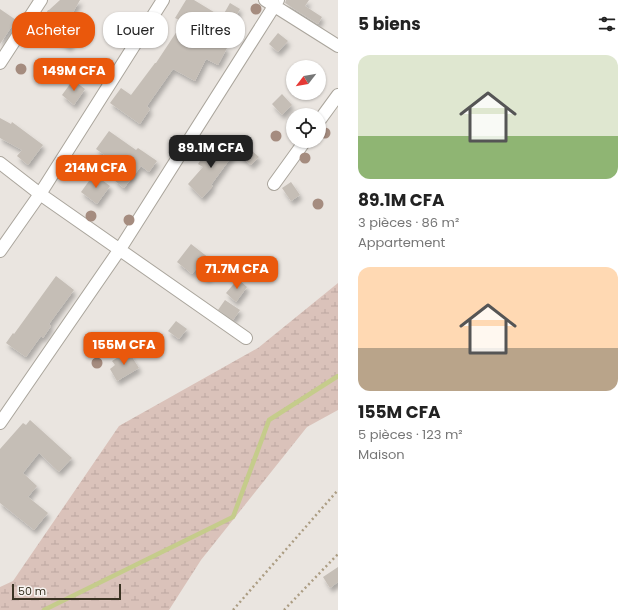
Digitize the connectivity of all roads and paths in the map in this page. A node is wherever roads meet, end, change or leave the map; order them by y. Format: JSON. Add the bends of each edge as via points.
{"nodes":[{"id":1,"x":41,"y":0,"type":"edge"},
{"id":2,"x":163,"y":0,"type":"edge"},
{"id":3,"x":273,"y":2,"type":"edge"},
{"id":4,"x":338,"y":46,"type":"edge"},
{"id":5,"x":0,"y":62,"type":"edge"},
{"id":6,"x":338,"y":95,"type":"edge"},
{"id":7,"x":326,"y":111,"type":"edge"},
{"id":8,"x":300,"y":148,"type":"edge"},
{"id":9,"x":0,"y":163,"type":"edge"},
{"id":10,"x":274,"y":184,"type":"dead end"},
{"id":11,"x":40,"y":194,"type":"junction"},
{"id":12,"x":120,"y":249,"type":"junction"},
{"id":13,"x":0,"y":251,"type":"edge"},
{"id":14,"x":246,"y":338,"type":"dead end"},
{"id":15,"x":0,"y":423,"type":"edge"},
{"id":16,"x":338,"y":490,"type":"edge"},
{"id":17,"x":338,"y":554,"type":"edge"},
{"id":18,"x":233,"y":610,"type":"edge"},
{"id":19,"x":284,"y":610,"type":"edge"}],
"edges":[{"from":1,"to":5,"type":"street"},
{"from":2,"to":11,"type":"street"},
{"from":3,"to":4,"type":"street"},
{"from":3,"to":12,"type":"street"},
{"from":6,"to":7,"type":"street"},
{"from":8,"to":10,"type":"street"},
{"from":9,"to":11,"type":"street"},
{"from":11,"to":12,"type":"street"},
{"from":11,"to":13,"type":"street"},
{"from":12,"to":14,"type":"street"},
{"from":12,"to":15,"type":"street"},
{"from":16,"to":18,"type":"path"},
{"from":17,"to":19,"type":"path"}]}
